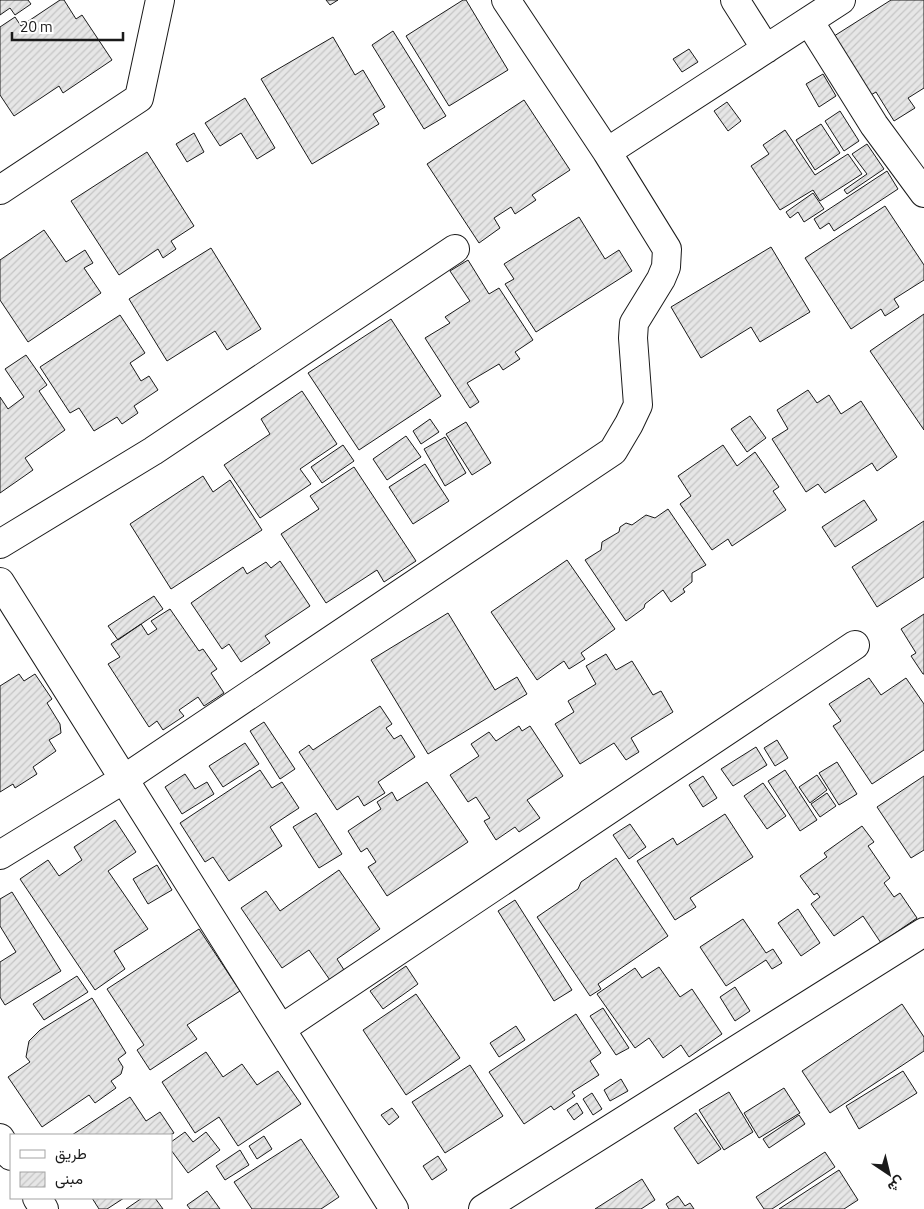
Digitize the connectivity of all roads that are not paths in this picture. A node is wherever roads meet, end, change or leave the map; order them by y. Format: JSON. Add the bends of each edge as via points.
{"nodes":[{"id":1,"x":160,"y":0,"type":"edge"},
{"id":2,"x":506,"y":0,"type":"edge"},
{"id":3,"x":735,"y":0,"type":"edge"},
{"id":4,"x":841,"y":0,"type":"edge"},
{"id":5,"x":809,"y":21,"type":"junction"},
{"id":6,"x":766,"y":49,"type":"junction"},
{"id":7,"x":607,"y":152,"type":"junction"},
{"id":8,"x":0,"y":190,"type":"edge"},
{"id":9,"x":924,"y":193,"type":"edge"},
{"id":10,"x":455,"y":249,"type":"dead end"},
{"id":11,"x":0,"y":544,"type":"edge"},
{"id":12,"x":0,"y":582,"type":"edge"},
{"id":13,"x":855,"y":645,"type":"dead end"},
{"id":14,"x":124,"y":779,"type":"junction"},
{"id":15,"x":0,"y":855,"type":"edge"},
{"id":16,"x":924,"y":932,"type":"edge"},
{"id":17,"x":281,"y":1029,"type":"junction"},
{"id":18,"x":0,"y":1138,"type":"edge"},
{"id":19,"x":10,"y":1154,"type":"edge"},
{"id":20,"x":394,"y":1209,"type":"edge"},
{"id":21,"x":483,"y":1209,"type":"edge"}],
"edges":[{"from":1,"to":8,"type":"street","via":[[139,98]]},
{"from":2,"to":7,"type":"street"},
{"from":3,"to":6,"type":"street"},
{"from":4,"to":5,"type":"street"},
{"from":5,"to":6,"type":"street"},
{"from":5,"to":9,"type":"street","via":[[874,125]]},
{"from":6,"to":7,"type":"street"},
{"from":7,"to":14,"type":"street","via":[[667,250],[661,279],[634,323],[638,405],[613,451]]},
{"from":10,"to":11,"type":"street","via":[[153,451]]},
{"from":12,"to":14,"type":"street"},
{"from":13,"to":17,"type":"street"},
{"from":14,"to":15,"type":"street"},
{"from":14,"to":17,"type":"street"},
{"from":16,"to":21,"type":"street"},
{"from":17,"to":20,"type":"street"},
{"from":18,"to":19,"type":"street"}]}
